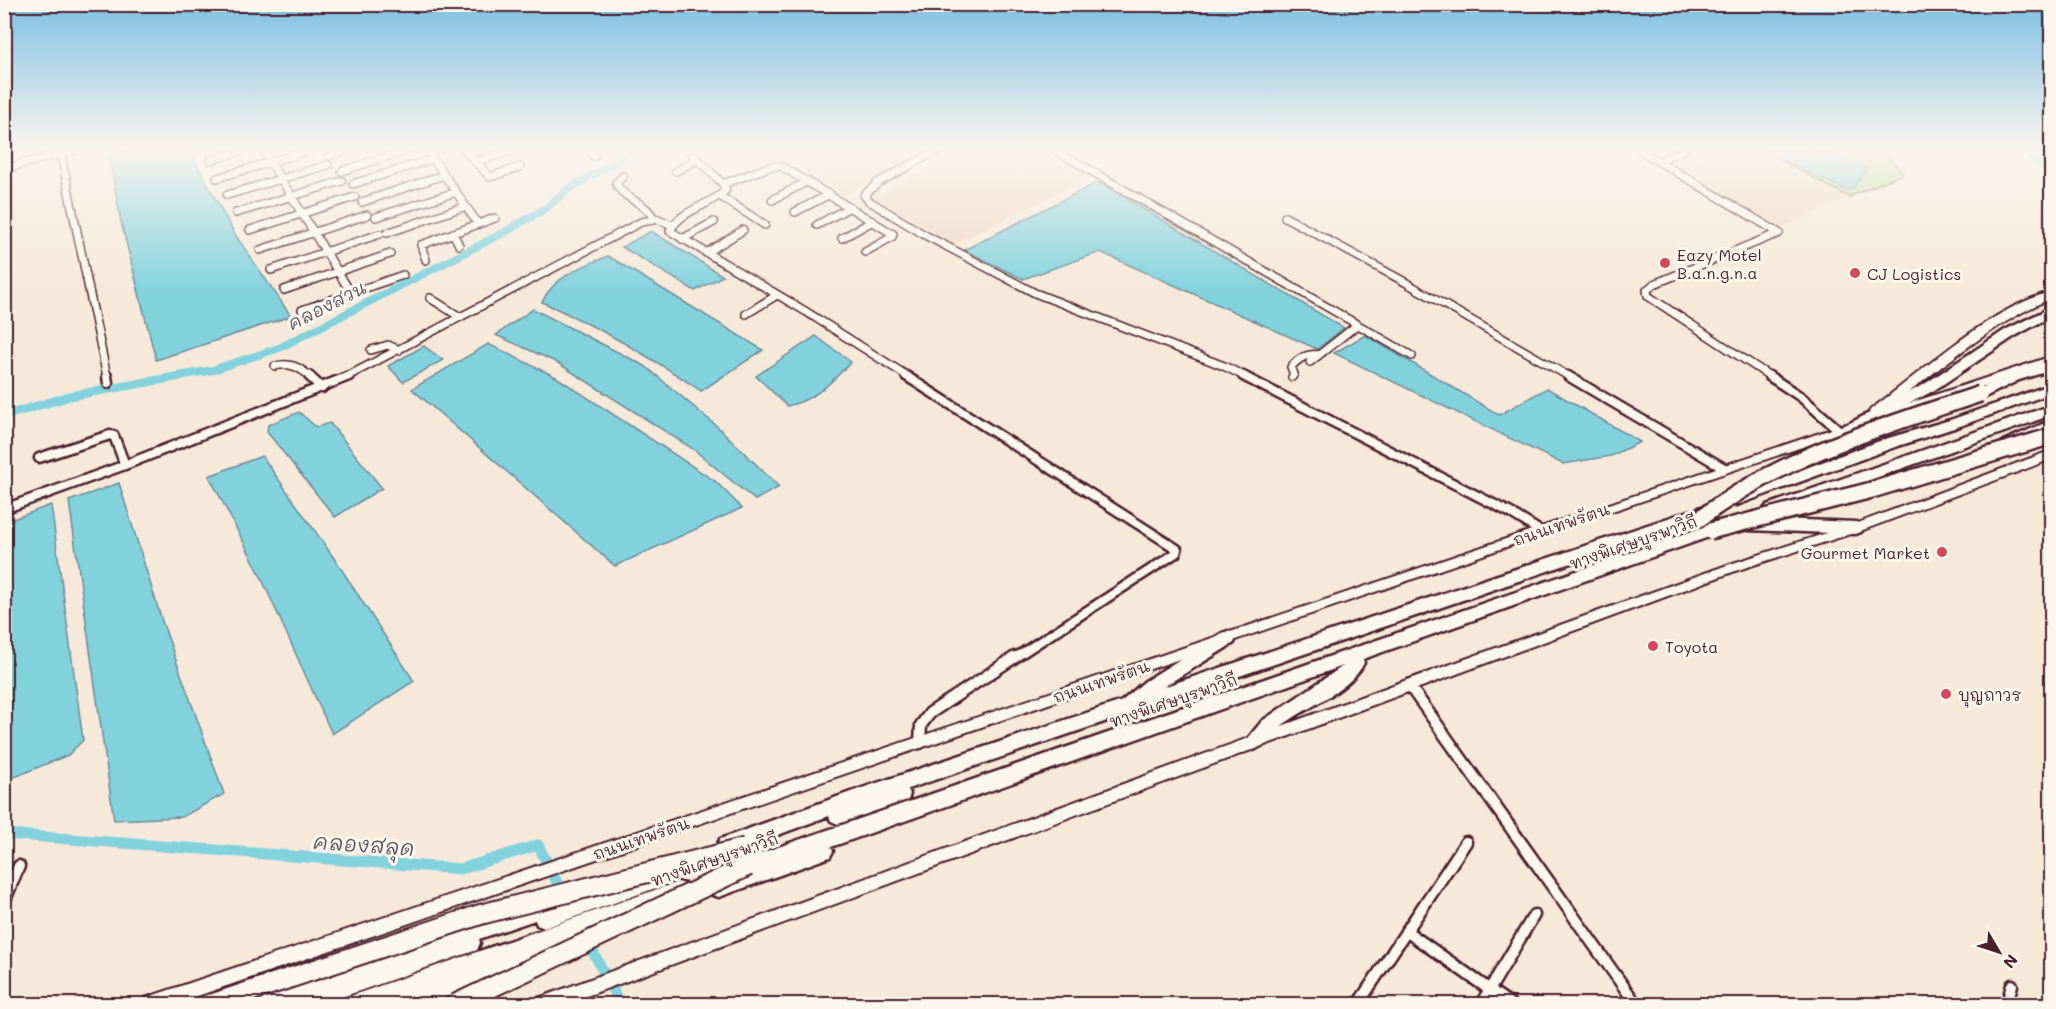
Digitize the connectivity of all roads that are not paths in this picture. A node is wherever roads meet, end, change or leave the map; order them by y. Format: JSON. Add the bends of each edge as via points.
{"nodes":[{"id":1,"x":71,"y":197,"type":"edge"},
{"id":2,"x":289,"y":197,"type":"joint"},
{"id":3,"x":355,"y":197,"type":"dead end"},
{"id":4,"x":377,"y":197,"type":"edge"},
{"id":5,"x":440,"y":197,"type":"edge"},
{"id":6,"x":460,"y":197,"type":"edge"},
{"id":7,"x":628,"y":197,"type":"edge"},
{"id":8,"x":718,"y":197,"type":"edge"},
{"id":9,"x":722,"y":197,"type":"edge"},
{"id":10,"x":778,"y":197,"type":"edge"},
{"id":11,"x":824,"y":197,"type":"edge"},
{"id":12,"x":835,"y":197,"type":"edge"},
{"id":13,"x":866,"y":197,"type":"edge"},
{"id":14,"x":1136,"y":197,"type":"edge"},
{"id":15,"x":1719,"y":197,"type":"edge"},
{"id":16,"x":772,"y":200,"type":"dead end"},
{"id":17,"x":362,"y":202,"type":"dead end"},
{"id":18,"x":466,"y":206,"type":"junction"},
{"id":19,"x":850,"y":207,"type":"junction"},
{"id":20,"x":795,"y":212,"type":"dead end"},
{"id":21,"x":236,"y":213,"type":"dead end"},
{"id":22,"x":301,"y":214,"type":"junction"},
{"id":23,"x":368,"y":215,"type":"dead end"},
{"id":24,"x":376,"y":217,"type":"dead end"},
{"id":25,"x":1285,"y":217,"type":"dead end"},
{"id":26,"x":495,"y":218,"type":"dead end"},
{"id":27,"x":654,"y":219,"type":"junction"},
{"id":28,"x":873,"y":221,"type":"junction"},
{"id":29,"x":714,"y":222,"type":"dead end"},
{"id":30,"x":478,"y":224,"type":"junction"},
{"id":31,"x":672,"y":225,"type":"junction"},
{"id":32,"x":765,"y":225,"type":"dead end"},
{"id":33,"x":817,"y":225,"type":"dead end"},
{"id":34,"x":250,"y":230,"type":"dead end"},
{"id":35,"x":743,"y":230,"type":"dead end"},
{"id":36,"x":314,"y":233,"type":"junction"},
{"id":37,"x":453,"y":233,"type":"junction"},
{"id":38,"x":842,"y":238,"type":"dead end"},
{"id":39,"x":682,"y":239,"type":"junction"},
{"id":40,"x":459,"y":245,"type":"dead end"},
{"id":41,"x":260,"y":250,"type":"dead end"},
{"id":42,"x":327,"y":251,"type":"junction"},
{"id":43,"x":865,"y":252,"type":"dead end"},
{"id":44,"x":706,"y":253,"type":"junction"},
{"id":45,"x":390,"y":254,"type":"dead end"},
{"id":46,"x":426,"y":260,"type":"dead end"},
{"id":47,"x":271,"y":270,"type":"dead end"},
{"id":48,"x":338,"y":272,"type":"junction"},
{"id":49,"x":403,"y":275,"type":"dead end"},
{"id":50,"x":284,"y":290,"type":"dead end"},
{"id":51,"x":351,"y":293,"type":"junction"},
{"id":52,"x":2052,"y":294,"type":"edge"},
{"id":53,"x":777,"y":295,"type":"junction"},
{"id":54,"x":430,"y":298,"type":"dead end"},
{"id":55,"x":302,"y":310,"type":"dead end"},
{"id":56,"x":2052,"y":311,"type":"edge"},
{"id":57,"x":746,"y":314,"type":"dead end"},
{"id":58,"x":460,"y":317,"type":"junction"},
{"id":59,"x":1357,"y":325,"type":"junction"},
{"id":60,"x":371,"y":350,"type":"dead end"},
{"id":61,"x":399,"y":350,"type":"junction"},
{"id":62,"x":1319,"y":355,"type":"junction"},
{"id":63,"x":1412,"y":357,"type":"dead end"},
{"id":64,"x":2052,"y":359,"type":"edge"},
{"id":65,"x":1310,"y":362,"type":"dead end"},
{"id":66,"x":2052,"y":365,"type":"edge"},
{"id":67,"x":275,"y":366,"type":"dead end"},
{"id":68,"x":2052,"y":372,"type":"edge"},
{"id":69,"x":1292,"y":377,"type":"dead end"},
{"id":70,"x":108,"y":383,"type":"dead end"},
{"id":71,"x":322,"y":388,"type":"junction"},
{"id":72,"x":2052,"y":388,"type":"edge"},
{"id":73,"x":1980,"y":394,"type":"junction"},
{"id":74,"x":2052,"y":395,"type":"edge"},
{"id":75,"x":2052,"y":411,"type":"edge"},
{"id":76,"x":1857,"y":425,"type":"junction"},
{"id":77,"x":2052,"y":425,"type":"edge"},
{"id":78,"x":1840,"y":430,"type":"junction"},
{"id":79,"x":2052,"y":436,"type":"edge"},
{"id":80,"x":1995,"y":453,"type":"junction"},
{"id":81,"x":2047,"y":457,"type":"edge"},
{"id":82,"x":39,"y":459,"type":"dead end"},
{"id":83,"x":125,"y":465,"type":"junction"},
{"id":84,"x":1724,"y":468,"type":"junction"},
{"id":85,"x":4,"y":509,"type":"edge"},
{"id":86,"x":1746,"y":524,"type":"junction"},
{"id":87,"x":1705,"y":525,"type":"junction"},
{"id":88,"x":1856,"y":528,"type":"junction"},
{"id":89,"x":1540,"y":531,"type":"junction"},
{"id":90,"x":1228,"y":638,"type":"junction"},
{"id":91,"x":1356,"y":663,"type":"junction"},
{"id":92,"x":1409,"y":685,"type":"junction"},
{"id":93,"x":1127,"y":707,"type":"junction"},
{"id":94,"x":1254,"y":742,"type":"junction"},
{"id":95,"x":920,"y":743,"type":"junction"},
{"id":96,"x":1466,"y":842,"type":"dead end"},
{"id":97,"x":746,"y":857,"type":"junction"},
{"id":98,"x":18,"y":866,"type":"dead end"},
{"id":99,"x":8,"y":885,"type":"edge"},
{"id":100,"x":4,"y":902,"type":"edge"},
{"id":101,"x":1534,"y":915,"type":"dead end"},
{"id":102,"x":1406,"y":931,"type":"junction"},
{"id":103,"x":2012,"y":985,"type":"dead end"},
{"id":104,"x":1491,"y":990,"type":"junction"},
{"id":105,"x":151,"y":1005,"type":"edge"},
{"id":106,"x":212,"y":1005,"type":"edge"},
{"id":107,"x":257,"y":1005,"type":"edge"},
{"id":108,"x":294,"y":1005,"type":"edge"},
{"id":109,"x":356,"y":1005,"type":"edge"},
{"id":110,"x":400,"y":1005,"type":"edge"},
{"id":111,"x":456,"y":1005,"type":"edge"},
{"id":112,"x":544,"y":1005,"type":"edge"},
{"id":113,"x":1358,"y":1005,"type":"edge"},
{"id":114,"x":1481,"y":1005,"type":"edge"},
{"id":115,"x":1510,"y":1005,"type":"edge"},
{"id":116,"x":1636,"y":1005,"type":"edge"},
{"id":117,"x":2007,"y":1005,"type":"edge"}],
"edges":[{"from":1,"to":70,"type":"street"},
{"from":2,"to":21,"type":"street"},
{"from":2,"to":22,"type":"street"},
{"from":3,"to":22,"type":"street"},
{"from":4,"to":17,"type":"street"},
{"from":5,"to":24,"type":"street"},
{"from":6,"to":18,"type":"street"},
{"from":7,"to":27,"type":"street","via":[[648,210]]},
{"from":8,"to":31,"type":"street"},
{"from":9,"to":32,"type":"street"},
{"from":10,"to":16,"type":"street"},
{"from":11,"to":20,"type":"street"},
{"from":12,"to":19,"type":"street"},
{"from":13,"to":89,"type":"street","via":[[925,235],[1035,293],[1224,366]]},
{"from":14,"to":59,"type":"street"},
{"from":15,"to":78,"type":"street","via":[[1779,233],[1654,284],[1647,290],[1648,296],[1801,397]]},
{"from":18,"to":30,"type":"street"},
{"from":18,"to":42,"type":"street"},
{"from":19,"to":28,"type":"street"},
{"from":19,"to":33,"type":"street"},
{"from":22,"to":34,"type":"street"},
{"from":22,"to":36,"type":"street"},
{"from":23,"to":36,"type":"street"},
{"from":25,"to":84,"type":"street","via":[[1405,282]]},
{"from":26,"to":30,"type":"street"},
{"from":27,"to":31,"type":"street"},
{"from":27,"to":58,"type":"street","via":[[641,222]]},
{"from":28,"to":38,"type":"street"},
{"from":28,"to":43,"type":"street","via":[[893,236]]},
{"from":29,"to":39,"type":"street"},
{"from":30,"to":37,"type":"street"},
{"from":31,"to":39,"type":"street","via":[[670,231]]},
{"from":35,"to":44,"type":"street"},
{"from":36,"to":41,"type":"street"},
{"from":36,"to":42,"type":"street"},
{"from":37,"to":40,"type":"street"},
{"from":37,"to":46,"type":"street","via":[[421,245]]},
{"from":39,"to":44,"type":"street"},
{"from":42,"to":47,"type":"street"},
{"from":42,"to":48,"type":"street"},
{"from":44,"to":53,"type":"street"},
{"from":45,"to":48,"type":"street"},
{"from":48,"to":50,"type":"street"},
{"from":48,"to":51,"type":"street"},
{"from":49,"to":51,"type":"street"},
{"from":51,"to":55,"type":"street"},
{"from":52,"to":76,"type":"main road","via":[[2024,304],[1973,336]]},
{"from":53,"to":57,"type":"street"},
{"from":53,"to":95,"type":"street","via":[[1177,549],[930,713],[921,725]]},
{"from":54,"to":58,"type":"street"},
{"from":56,"to":76,"type":"highway","via":[[2010,333],[1928,388]]},
{"from":58,"to":61,"type":"street"},
{"from":59,"to":62,"type":"street"},
{"from":59,"to":63,"type":"street"},
{"from":60,"to":61,"type":"street","via":[[388,345]]},
{"from":61,"to":71,"type":"street"},
{"from":62,"to":65,"type":"street"},
{"from":62,"to":69,"type":"street","via":[[1310,353],[1296,360],[1291,367]]},
{"from":64,"to":76,"type":"main road","name":"ถนนเทพรัตน"},
{"from":66,"to":73,"type":"highway","via":[[2014,377]]},
{"from":67,"to":71,"type":"street","via":[[296,366]]},
{"from":68,"to":73,"type":"highway"},
{"from":71,"to":83,"type":"street"},
{"from":72,"to":93,"type":"highway","name":"ถนนเทพรัตน","via":[[1682,520]]},
{"from":73,"to":87,"type":"highway","bridge":true,"via":[[1786,465],[1727,496]]},
{"from":74,"to":87,"type":"highway","name":"ทางพิเศษบูรพาวิถี","bridge":true},
{"from":75,"to":86,"type":"highway"},
{"from":75,"to":87,"type":"highway","name":"ทางพิเศษบูรพาวิถี","bridge":true},
{"from":76,"to":78,"type":"main road","name":"ถนนเทพรัตน"},
{"from":77,"to":80,"type":"highway","bridge":true},
{"from":78,"to":84,"type":"main road","name":"ถนนเทพรัตน"},
{"from":79,"to":80,"type":"highway","bridge":true},
{"from":80,"to":87,"type":"highway","bridge":true,"via":[[1872,490]]},
{"from":81,"to":88,"type":"main road"},
{"from":82,"to":83,"type":"street","via":[[110,435],[114,436]]},
{"from":83,"to":85,"type":"street"},
{"from":84,"to":89,"type":"main road","name":"ถนนเทพรัตน"},
{"from":86,"to":88,"type":"highway"},
{"from":86,"to":91,"type":"highway"},
{"from":87,"to":97,"type":"highway","name":"ทางพิเศษบูรพาวิถี"},
{"from":88,"to":92,"type":"main road","via":[[1734,567]]},
{"from":89,"to":90,"type":"main road","name":"ถนนเทพรัตน"},
{"from":90,"to":93,"type":"highway","via":[[1142,691]]},
{"from":90,"to":95,"type":"main road","name":"ถนนเทพรัตน"},
{"from":91,"to":94,"type":"highway","via":[[1347,674],[1268,726]]},
{"from":91,"to":110,"type":"highway","via":[[751,876]]},
{"from":92,"to":94,"type":"main road"},
{"from":92,"to":116,"type":"street"},
{"from":93,"to":107,"type":"highway","name":"ถนนเทพรัตน"},
{"from":94,"to":112,"type":"main road"},
{"from":95,"to":105,"type":"main road","name":"ถนนเทพรัตน"},
{"from":96,"to":102,"type":"street"},
{"from":97,"to":106,"type":"highway","bridge":true,"via":[[482,914]]},
{"from":97,"to":108,"type":"highway","name":"ทางพิเศษบูรพาวิถี","bridge":true},
{"from":97,"to":109,"type":"highway","name":"ทางพิเศษบูรพาวิถี","bridge":true},
{"from":97,"to":111,"type":"highway","bridge":true},
{"from":98,"to":99,"type":"street"},
{"from":99,"to":100,"type":"street"},
{"from":101,"to":104,"type":"street"},
{"from":102,"to":104,"type":"street"},
{"from":102,"to":113,"type":"street"},
{"from":103,"to":117,"type":"street"},
{"from":104,"to":114,"type":"street"},
{"from":104,"to":115,"type":"street"}]}
